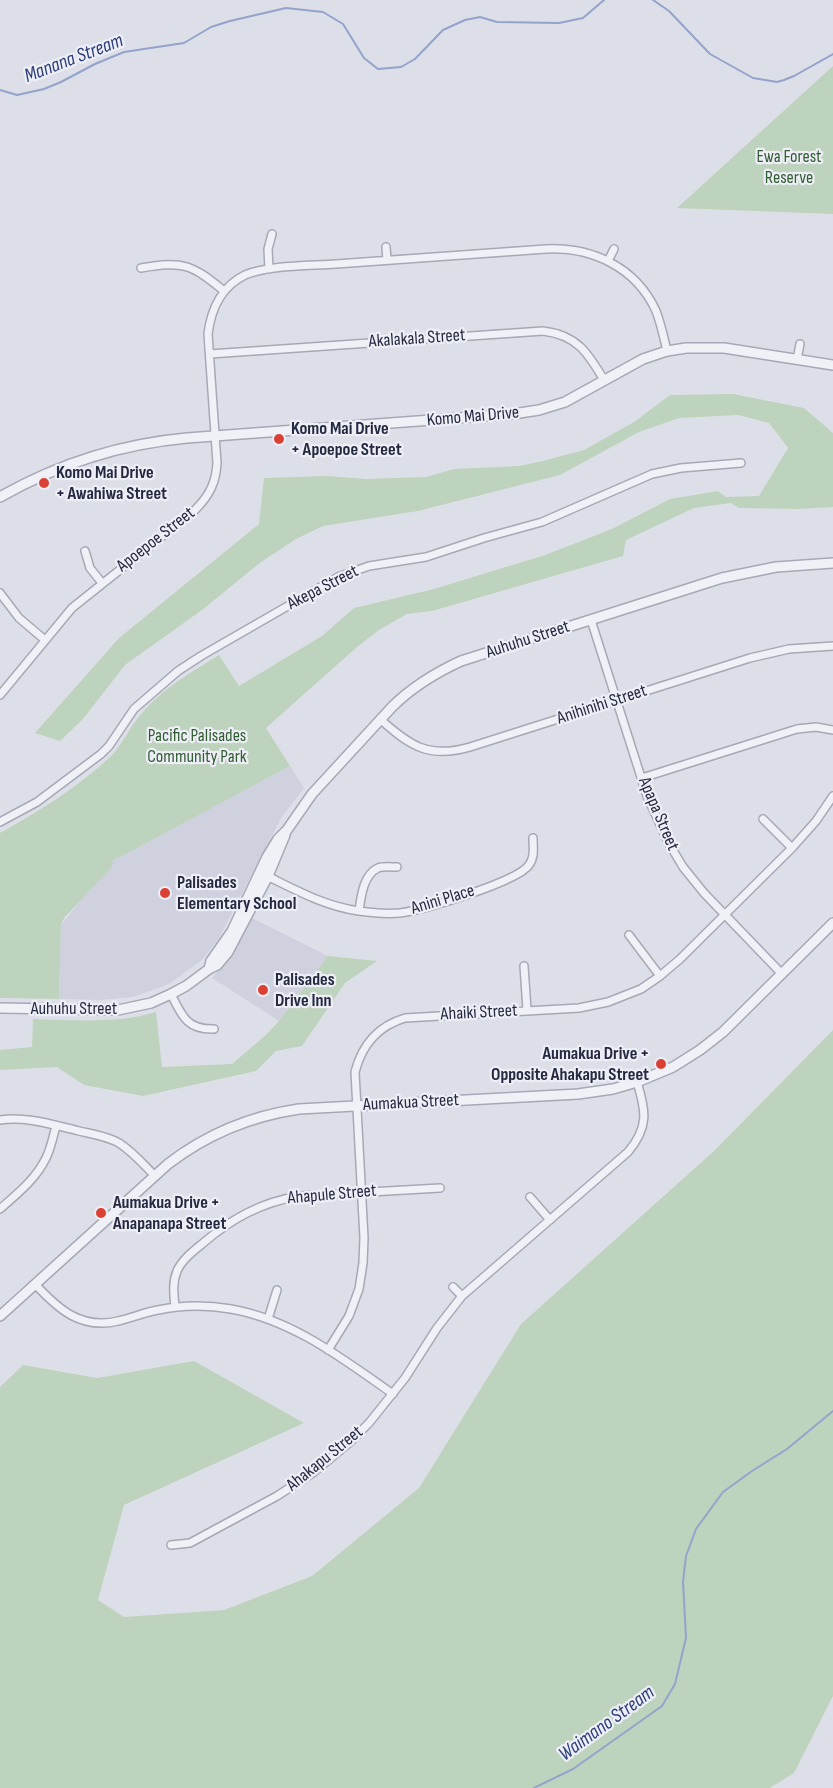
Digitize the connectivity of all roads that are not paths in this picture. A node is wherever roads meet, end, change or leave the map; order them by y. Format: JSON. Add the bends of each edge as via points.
{"nodes":[{"id":1,"x":272,"y":234,"type":"dead end"},
{"id":2,"x":386,"y":247,"type":"dead end"},
{"id":3,"x":614,"y":249,"type":"dead end"},
{"id":4,"x":387,"y":260,"type":"junction"},
{"id":5,"x":608,"y":261,"type":"junction"},
{"id":6,"x":141,"y":268,"type":"dead end"},
{"id":7,"x":269,"y":269,"type":"junction"},
{"id":8,"x":224,"y":291,"type":"junction"},
{"id":9,"x":800,"y":344,"type":"dead end"},
{"id":10,"x":667,"y":351,"type":"junction"},
{"id":11,"x":210,"y":354,"type":"junction"},
{"id":12,"x":797,"y":359,"type":"junction"},
{"id":13,"x":833,"y":364,"type":"edge"},
{"id":14,"x":604,"y":380,"type":"junction"},
{"id":15,"x":216,"y":436,"type":"junction"},
{"id":16,"x":741,"y":463,"type":"dead end"},
{"id":17,"x":0,"y":497,"type":"edge"},
{"id":18,"x":85,"y":551,"type":"dead end"},
{"id":19,"x":833,"y":563,"type":"edge"},
{"id":20,"x":102,"y":583,"type":"junction"},
{"id":21,"x":0,"y":593,"type":"edge"},
{"id":22,"x":2,"y":602,"type":"edge"},
{"id":23,"x":591,"y":620,"type":"junction"},
{"id":24,"x":45,"y":640,"type":"junction"},
{"id":25,"x":833,"y":646,"type":"edge"},
{"id":26,"x":0,"y":695,"type":"edge"},
{"id":27,"x":617,"y":700,"type":"junction"},
{"id":28,"x":380,"y":719,"type":"junction"},
{"id":29,"x":833,"y":730,"type":"edge"},
{"id":30,"x":642,"y":778,"type":"junction"},
{"id":31,"x":833,"y":796,"type":"edge"},
{"id":32,"x":763,"y":819,"type":"dead end"},
{"id":33,"x":0,"y":822,"type":"edge"},
{"id":34,"x":533,"y":838,"type":"dead end"},
{"id":35,"x":792,"y":848,"type":"junction"},
{"id":36,"x":398,"y":867,"type":"dead end"},
{"id":37,"x":264,"y":874,"type":"junction"},
{"id":38,"x":359,"y":911,"type":"junction"},
{"id":39,"x":725,"y":915,"type":"junction"},
{"id":40,"x":833,"y":923,"type":"edge"},
{"id":41,"x":629,"y":935,"type":"dead end"},
{"id":42,"x":524,"y":966,"type":"dead end"},
{"id":43,"x":782,"y":974,"type":"junction"},
{"id":44,"x":660,"y":976,"type":"junction"},
{"id":45,"x":171,"y":994,"type":"junction"},
{"id":46,"x":0,"y":1008,"type":"edge"},
{"id":47,"x":527,"y":1010,"type":"junction"},
{"id":48,"x":214,"y":1029,"type":"dead end"},
{"id":49,"x":637,"y":1082,"type":"junction"},
{"id":50,"x":356,"y":1106,"type":"junction"},
{"id":51,"x":0,"y":1120,"type":"edge"},
{"id":52,"x":56,"y":1126,"type":"junction"},
{"id":53,"x":154,"y":1175,"type":"junction"},
{"id":54,"x":440,"y":1188,"type":"dead end"},
{"id":55,"x":361,"y":1192,"type":"junction"},
{"id":56,"x":530,"y":1197,"type":"dead end"},
{"id":57,"x":0,"y":1209,"type":"edge"},
{"id":58,"x":550,"y":1220,"type":"junction"},
{"id":59,"x":35,"y":1284,"type":"junction"},
{"id":60,"x":453,"y":1287,"type":"dead end"},
{"id":61,"x":278,"y":1290,"type":"dead end"},
{"id":62,"x":462,"y":1296,"type":"junction"},
{"id":63,"x":175,"y":1308,"type":"junction"},
{"id":64,"x":0,"y":1316,"type":"edge"},
{"id":65,"x":268,"y":1318,"type":"junction"},
{"id":66,"x":328,"y":1350,"type":"junction"},
{"id":67,"x":393,"y":1394,"type":"junction"},
{"id":68,"x":171,"y":1545,"type":"dead end"}],
"edges":[{"from":1,"to":7,"type":"street"},
{"from":2,"to":4,"type":"street"},
{"from":3,"to":5,"type":"street"},
{"from":4,"to":5,"type":"street","name":"Apoepoe Street","via":[[560,248]]},
{"from":4,"to":7,"type":"street","name":"Apoepoe Street"},
{"from":5,"to":10,"type":"street","name":"Apoepoe Street","via":[[628,274],[649,299],[659,318]]},
{"from":6,"to":8,"type":"street","via":[[189,266]]},
{"from":7,"to":8,"type":"street","name":"Apoepoe Street","via":[[246,275]]},
{"from":8,"to":11,"type":"street","name":"Apoepoe Street","via":[[209,323]]},
{"from":9,"to":12,"type":"street"},
{"from":10,"to":12,"type":"street","name":"Komo Mai Drive","via":[[714,347]]},
{"from":10,"to":14,"type":"street","name":"Komo Mai Drive"},
{"from":11,"to":14,"type":"street","name":"Akalakala Street","via":[[543,331],[578,344]]},
{"from":11,"to":15,"type":"street","name":"Apoepoe Street"},
{"from":12,"to":13,"type":"street","name":"Komo Mai Drive"},
{"from":14,"to":15,"type":"street","name":"Komo Mai Drive","via":[[565,402],[513,414]]},
{"from":15,"to":17,"type":"street","name":"Komo Mai Drive","via":[[147,443],[98,454],[45,473]]},
{"from":15,"to":20,"type":"street","name":"Apoepoe Street","via":[[217,470],[209,495]]},
{"from":16,"to":33,"type":"street","name":"Akepa Street","via":[[652,474],[543,522],[426,557],[376,565],[338,577],[178,671],[134,709],[101,754],[37,802]]},
{"from":18,"to":20,"type":"street","via":[[90,568]]},
{"from":19,"to":23,"type":"street","name":"Auhuhu Street","via":[[739,574]]},
{"from":20,"to":24,"type":"street","name":"Apoepoe Street","via":[[72,608]]},
{"from":21,"to":22,"type":"street"},
{"from":22,"to":24,"type":"street"},
{"from":23,"to":27,"type":"street","name":"Apapa Street"},
{"from":23,"to":28,"type":"street","name":"Auhuhu Street","via":[[448,667],[402,696]]},
{"from":24,"to":26,"type":"street","name":"Apoepoe Street"},
{"from":25,"to":27,"type":"street","name":"Anihinihi Street","via":[[768,653]]},
{"from":27,"to":28,"type":"street","name":"Anihinihi Street","via":[[449,752],[430,751],[410,743]]},
{"from":27,"to":30,"type":"street","name":"Apapa Street"},
{"from":28,"to":37,"type":"street","name":"Auhuhu Street","via":[[312,794],[278,839]]},
{"from":29,"to":30,"type":"street","via":[[787,731]]},
{"from":30,"to":39,"type":"street","name":"Apapa Street","via":[[658,824],[676,856]]},
{"from":31,"to":35,"type":"street","name":"Ahaiki Street"},
{"from":32,"to":35,"type":"street"},
{"from":34,"to":38,"type":"street","name":"Anini Place","via":[[531,863],[511,878],[420,909],[388,914]]},
{"from":35,"to":39,"type":"street","name":"Ahaiki Street"},
{"from":36,"to":38,"type":"street","via":[[379,868],[372,873],[364,885]]},
{"from":37,"to":38,"type":"street","name":"Anini Place","via":[[322,902]]},
{"from":37,"to":45,"type":"street","name":"Auhuhu Street","via":[[209,969]]},
{"from":39,"to":43,"type":"street","name":"Apapa Street"},
{"from":39,"to":44,"type":"street","name":"Ahaiki Street"},
{"from":40,"to":43,"type":"street","name":"Aumakua Street"},
{"from":41,"to":44,"type":"street"},
{"from":42,"to":47,"type":"street"},
{"from":43,"to":49,"type":"street","name":"Aumakua Street","via":[[706,1046],[673,1067]]},
{"from":44,"to":47,"type":"street","name":"Ahaiki Street","via":[[608,1002],[579,1008]]},
{"from":45,"to":46,"type":"street","name":"Auhuhu Street","via":[[118,1010]]},
{"from":45,"to":48,"type":"street","via":[[191,1025]]},
{"from":47,"to":50,"type":"street","name":"Ahaiki Street","via":[[418,1016],[395,1021],[365,1046],[355,1072]]},
{"from":49,"to":50,"type":"street","name":"Aumakua Street","via":[[578,1094]]},
{"from":49,"to":58,"type":"street","name":"Ahakapu Street","via":[[645,1113],[636,1142]]},
{"from":50,"to":53,"type":"street","name":"Aumakua Street","via":[[288,1111],[240,1123],[192,1147]]},
{"from":50,"to":55,"type":"street","name":"Ahaiki Street"},
{"from":51,"to":52,"type":"street","via":[[23,1119]]},
{"from":52,"to":53,"type":"street","via":[[112,1140],[136,1156]]},
{"from":52,"to":57,"type":"street","via":[[41,1168]]},
{"from":53,"to":59,"type":"street","name":"Aumakua Street"},
{"from":54,"to":55,"type":"street","name":"Ahapule Street"},
{"from":55,"to":63,"type":"street","name":"Ahapule Street","via":[[288,1198],[234,1219],[182,1263],[174,1284]]},
{"from":55,"to":66,"type":"street","name":"Ahaiki Street","via":[[362,1276],[349,1316]]},
{"from":56,"to":58,"type":"street"},
{"from":58,"to":62,"type":"street","name":"Ahakapu Street"},
{"from":59,"to":63,"type":"street","via":[[64,1311],[94,1322],[116,1322]]},
{"from":59,"to":64,"type":"street","name":"Aumakua Street"},
{"from":60,"to":62,"type":"street"},
{"from":61,"to":65,"type":"street"},
{"from":62,"to":67,"type":"street","name":"Ahakapu Street"},
{"from":63,"to":65,"type":"street","via":[[230,1309]]},
{"from":65,"to":66,"type":"street"},
{"from":66,"to":67,"type":"street"},
{"from":67,"to":68,"type":"street","name":"Ahakapu Street","via":[[349,1443],[296,1485],[190,1543]]}]}
